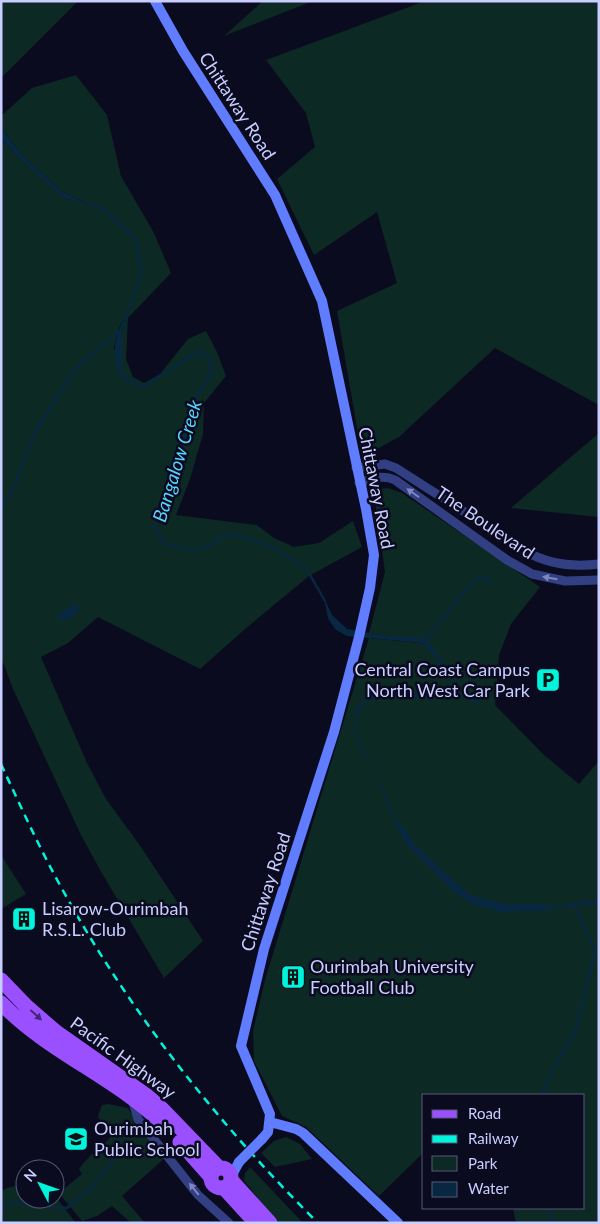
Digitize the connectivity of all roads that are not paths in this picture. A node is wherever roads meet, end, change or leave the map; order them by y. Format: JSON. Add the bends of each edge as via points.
{"nodes":[{"id":1,"x":156,"y":1,"type":"edge"},
{"id":2,"x":356,"y":468,"type":"junction"},
{"id":3,"x":359,"y":483,"type":"junction"},
{"id":4,"x":599,"y":564,"type":"edge"},
{"id":5,"x":599,"y":580,"type":"edge"},
{"id":6,"x":1,"y":980,"type":"edge"},
{"id":7,"x":1,"y":1003,"type":"edge"},
{"id":8,"x":132,"y":1098,"type":"junction"},
{"id":9,"x":270,"y":1122,"type":"junction"},
{"id":10,"x":223,"y":1177,"type":"junction"},
{"id":11,"x":229,"y":1223,"type":"edge"},
{"id":12,"x":256,"y":1223,"type":"edge"},
{"id":13,"x":270,"y":1223,"type":"edge"},
{"id":14,"x":398,"y":1223,"type":"edge"}],
"edges":[{"from":1,"to":2,"type":"main road","name":"Chittaway Road","via":[[182,51],[275,195],[322,300]]},
{"from":2,"to":3,"type":"main road","name":"Chittaway Road"},
{"from":2,"to":4,"type":"street","name":"The Boulevard","via":[[385,464],[396,468],[544,561]]},
{"from":5,"to":3,"type":"street","name":"The Boulevard","one_way":true,"via":[[565,581],[532,574],[507,560],[395,480],[380,476]]},
{"from":3,"to":9,"type":"main road","name":"Chittaway Road","via":[[374,555],[370,588],[334,732],[264,949],[241,1046],[267,1106]]},
{"from":6,"to":10,"type":"main road","name":"Pacific Highway","one_way":true,"via":[[56,1032],[148,1096]]},
{"from":7,"to":8,"type":"main road","name":"Pacific Highway","via":[[46,1041]]},
{"from":8,"to":10,"type":"main road","name":"Pacific Highway"},
{"from":11,"to":8,"type":"street","one_way":true,"via":[[198,1195],[138,1119]]},
{"from":9,"to":10,"type":"main road","bridge":true,"via":[[268,1132]]},
{"from":9,"to":14,"type":"main road","via":[[303,1133]]},
{"from":10,"to":12,"type":"main road","name":"Pacific Highway"},
{"from":10,"to":13,"type":"main road","name":"Pacific Highway"}]}
